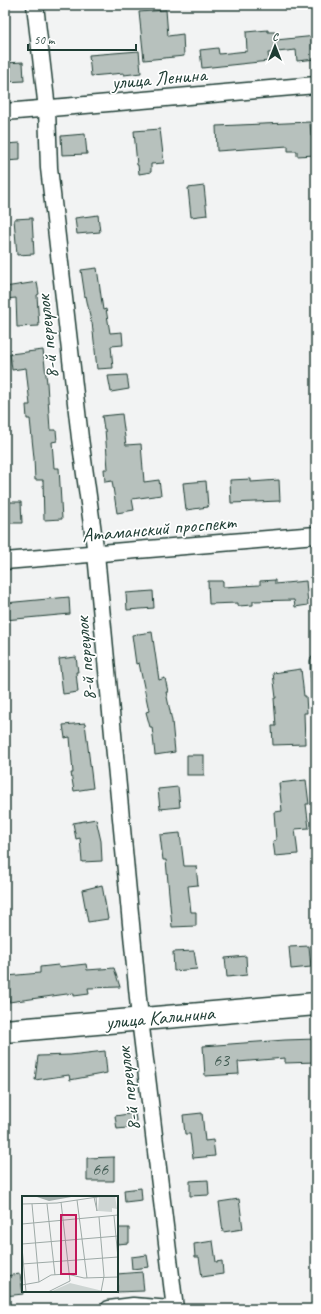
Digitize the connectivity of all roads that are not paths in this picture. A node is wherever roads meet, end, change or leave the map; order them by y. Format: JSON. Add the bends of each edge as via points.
{"nodes":[{"id":1,"x":35,"y":5,"type":"edge"},
{"id":2,"x":316,"y":85,"type":"edge"},
{"id":3,"x":47,"y":109,"type":"junction"},
{"id":4,"x":5,"y":112,"type":"edge"},
{"id":5,"x":316,"y":535,"type":"edge"},
{"id":6,"x":96,"y":554,"type":"junction"},
{"id":7,"x":5,"y":561,"type":"edge"},
{"id":8,"x":315,"y":660,"type":"edge"},
{"id":9,"x":316,"y":706,"type":"edge"},
{"id":10,"x":316,"y":1004,"type":"edge"},
{"id":11,"x":140,"y":1019,"type":"junction"},
{"id":12,"x":5,"y":1031,"type":"edge"},
{"id":13,"x":109,"y":1309,"type":"edge"},
{"id":14,"x":171,"y":1309,"type":"edge"},
{"id":15,"x":175,"y":1309,"type":"edge"}],
"edges":[{"from":1,"to":3,"type":"street","name":"8-й переулок"},
{"from":2,"to":3,"type":"street","name":"улица Ленина"},
{"from":3,"to":4,"type":"street","name":"улица Ленина"},
{"from":3,"to":6,"type":"street","name":"8-й переулок","via":[[56,228]]},
{"from":5,"to":6,"type":"street","name":"Атаманский проспект"},
{"from":6,"to":7,"type":"street","name":"Атаманский проспект"},
{"from":6,"to":11,"type":"street","name":"8-й переулок"},
{"from":8,"to":9,"type":"lane"},
{"from":10,"to":11,"type":"main road","name":"улица Калинина"},
{"from":11,"to":12,"type":"main road","name":"улица Калинина"},
{"from":11,"to":15,"type":"street","name":"8-й переулок"},
{"from":13,"to":14,"type":"street","via":[[133,1306]]}]}
